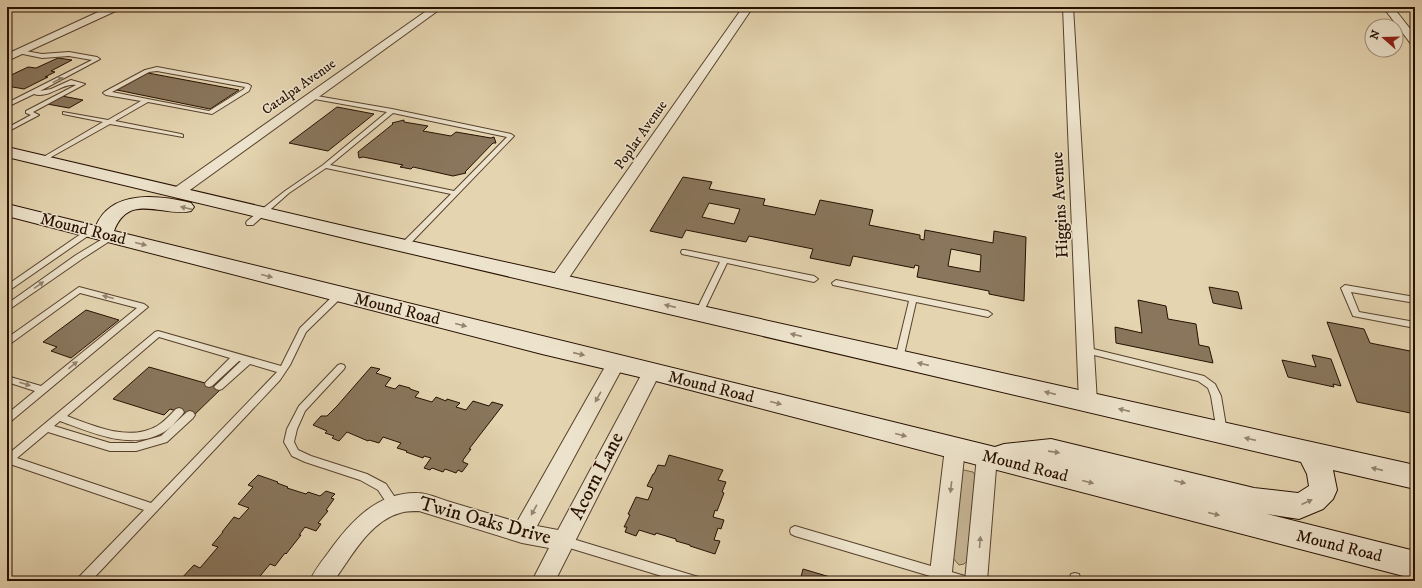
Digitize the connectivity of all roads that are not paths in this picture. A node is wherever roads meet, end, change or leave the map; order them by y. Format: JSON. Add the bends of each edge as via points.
{"nodes":[{"id":1,"x":117,"y":7,"type":"edge"},
{"id":2,"x":438,"y":7,"type":"edge"},
{"id":3,"x":748,"y":7,"type":"edge"},
{"id":4,"x":1068,"y":7,"type":"edge"},
{"id":5,"x":1388,"y":7,"type":"edge"},
{"id":6,"x":1415,"y":42,"type":"edge"},
{"id":7,"x":20,"y":52,"type":"junction"},
{"id":8,"x":7,"y":58,"type":"edge"},
{"id":9,"x":26,"y":95,"type":"junction"},
{"id":10,"x":312,"y":97,"type":"junction"},
{"id":11,"x":147,"y":100,"type":"junction"},
{"id":12,"x":8,"y":103,"type":"edge"},
{"id":13,"x":392,"y":111,"type":"junction"},
{"id":14,"x":65,"y":113,"type":"dead end"},
{"id":15,"x":110,"y":122,"type":"junction"},
{"id":16,"x":7,"y":130,"type":"edge"},
{"id":17,"x":181,"y":136,"type":"dead end"},
{"id":18,"x":7,"y":152,"type":"edge"},
{"id":19,"x":42,"y":160,"type":"junction"},
{"id":20,"x":325,"y":166,"type":"junction"},
{"id":21,"x":178,"y":192,"type":"junction"},
{"id":22,"x":456,"y":193,"type":"junction"},
{"id":23,"x":7,"y":210,"type":"edge"},
{"id":24,"x":257,"y":218,"type":"junction"},
{"id":25,"x":102,"y":234,"type":"junction"},
{"id":26,"x":404,"y":246,"type":"junction"},
{"id":27,"x":685,"y":252,"type":"dead end"},
{"id":28,"x":725,"y":260,"type":"junction"},
{"id":29,"x":814,"y":278,"type":"dead end"},
{"id":30,"x":558,"y":281,"type":"junction"},
{"id":31,"x":836,"y":283,"type":"dead end"},
{"id":32,"x":7,"y":289,"type":"edge"},
{"id":33,"x":340,"y":294,"type":"junction"},
{"id":34,"x":913,"y":299,"type":"junction"},
{"id":35,"x":1415,"y":300,"type":"edge"},
{"id":36,"x":7,"y":308,"type":"edge"},
{"id":37,"x":699,"y":313,"type":"junction"},
{"id":38,"x":988,"y":314,"type":"dead end"},
{"id":39,"x":1415,"y":325,"type":"edge"},
{"id":40,"x":7,"y":342,"type":"edge"},
{"id":41,"x":1085,"y":350,"type":"junction"},
{"id":42,"x":237,"y":357,"type":"junction"},
{"id":43,"x":900,"y":359,"type":"junction"},
{"id":44,"x":248,"y":360,"type":"junction"},
{"id":45,"x":616,"y":363,"type":"junction"},
{"id":46,"x":341,"y":367,"type":"dead end"},
{"id":47,"x":283,"y":370,"type":"junction"},
{"id":48,"x":652,"y":372,"type":"junction"},
{"id":49,"x":7,"y":379,"type":"edge"},
{"id":50,"x":209,"y":384,"type":"dead end"},
{"id":51,"x":219,"y":387,"type":"dead end"},
{"id":52,"x":43,"y":390,"type":"junction"},
{"id":53,"x":1088,"y":402,"type":"junction"},
{"id":54,"x":179,"y":412,"type":"dead end"},
{"id":55,"x":190,"y":416,"type":"dead end"},
{"id":56,"x":59,"y":417,"type":"junction"},
{"id":57,"x":7,"y":419,"type":"edge"},
{"id":58,"x":47,"y":428,"type":"junction"},
{"id":59,"x":1222,"y":433,"type":"junction"},
{"id":60,"x":956,"y":448,"type":"junction"},
{"id":61,"x":1310,"y":453,"type":"junction"},
{"id":62,"x":987,"y":456,"type":"junction"},
{"id":63,"x":8,"y":459,"type":"edge"},
{"id":64,"x":1415,"y":477,"type":"edge"},
{"id":65,"x":394,"y":505,"type":"junction"},
{"id":66,"x":153,"y":508,"type":"junction"},
{"id":67,"x":795,"y":531,"type":"dead end"},
{"id":68,"x":522,"y":533,"type":"junction"},
{"id":69,"x":563,"y":541,"type":"junction"},
{"id":70,"x":1415,"y":565,"type":"edge"},
{"id":71,"x":940,"y":577,"type":"edge"},
{"id":72,"x":83,"y":581,"type":"edge"},
{"id":73,"x":322,"y":581,"type":"edge"},
{"id":74,"x":542,"y":581,"type":"edge"},
{"id":75,"x":695,"y":581,"type":"edge"},
{"id":76,"x":965,"y":581,"type":"edge"},
{"id":77,"x":976,"y":581,"type":"edge"}],
"edges":[{"from":1,"to":7,"type":"street"},
{"from":2,"to":10,"type":"street","name":"Catalpa Avenue"},
{"from":3,"to":30,"type":"street","name":"Poplar Avenue"},
{"from":4,"to":41,"type":"street","name":"Higgins Avenue"},
{"from":5,"to":6,"type":"street"},
{"from":7,"to":8,"type":"street"},
{"from":9,"to":7,"type":"lane","one_way":true,"via":[[97,59],[69,54],[42,56]]},
{"from":9,"to":12,"type":"lane"},
{"from":9,"to":16,"type":"lane","via":[[52,91],[70,82],[82,84],[28,112],[36,114]]},
{"from":10,"to":13,"type":"lane"},
{"from":10,"to":21,"type":"street","name":"Catalpa Avenue"},
{"from":11,"to":11,"type":"lane","via":[[210,113],[247,90],[248,86],[157,69],[147,71],[106,93]]},
{"from":11,"to":15,"type":"lane"},
{"from":13,"to":20,"type":"lane"},
{"from":13,"to":22,"type":"lane","via":[[511,136]]},
{"from":14,"to":15,"type":"lane"},
{"from":15,"to":17,"type":"lane"},
{"from":15,"to":19,"type":"lane"},
{"from":18,"to":19,"type":"main road"},
{"from":19,"to":21,"type":"main road"},
{"from":20,"to":22,"type":"lane"},
{"from":20,"to":24,"type":"lane","via":[[287,192]]},
{"from":21,"to":24,"type":"main road"},
{"from":22,"to":26,"type":"lane"},
{"from":23,"to":25,"type":"main road","name":"Mound Road"},
{"from":24,"to":25,"type":"main road","one_way":true,"via":[[166,203],[144,202],[116,212],[106,223]]},
{"from":24,"to":26,"type":"main road"},
{"from":25,"to":32,"type":"lane"},
{"from":25,"to":33,"type":"main road","name":"Mound Road","one_way":true},
{"from":36,"to":25,"type":"lane","one_way":true,"via":[[79,257]]},
{"from":26,"to":30,"type":"main road"},
{"from":27,"to":28,"type":"lane"},
{"from":28,"to":29,"type":"lane"},
{"from":28,"to":37,"type":"lane"},
{"from":37,"to":30,"type":"main road","one_way":true},
{"from":31,"to":34,"type":"lane"},
{"from":33,"to":45,"type":"main road","name":"Mound Road","one_way":true},
{"from":33,"to":47,"type":"lane","via":[[303,330]]},
{"from":34,"to":38,"type":"lane"},
{"from":34,"to":43,"type":"lane"},
{"from":35,"to":39,"type":"lane","via":[[1345,288],[1356,314]]},
{"from":43,"to":37,"type":"main road","one_way":true},
{"from":52,"to":40,"type":"lane","one_way":true,"via":[[144,307],[79,290]]},
{"from":41,"to":53,"type":"street","name":"Higgins Avenue"},
{"from":41,"to":59,"type":"lane","via":[[1200,378],[1212,386],[1216,396]]},
{"from":42,"to":44,"type":"lane"},
{"from":42,"to":50,"type":"lane"},
{"from":42,"to":56,"type":"lane","via":[[158,334]]},
{"from":53,"to":43,"type":"main road","one_way":true},
{"from":44,"to":47,"type":"lane"},
{"from":44,"to":51,"type":"lane"},
{"from":45,"to":48,"type":"main road","name":"Mound Road"},
{"from":45,"to":68,"type":"street","name":"Acorn Lane","one_way":true},
{"from":46,"to":65,"type":"lane","via":[[302,409],[289,442],[295,453],[363,477],[382,487]]},
{"from":47,"to":66,"type":"lane"},
{"from":48,"to":60,"type":"main road","name":"Mound Road","one_way":true},
{"from":48,"to":69,"type":"street","name":"Acorn Lane"},
{"from":49,"to":52,"type":"lane","one_way":true},
{"from":52,"to":57,"type":"lane"},
{"from":59,"to":53,"type":"main road","one_way":true},
{"from":54,"to":56,"type":"lane","via":[[154,433],[134,437],[112,434]]},
{"from":55,"to":58,"type":"lane","via":[[164,439],[136,447],[110,447]]},
{"from":56,"to":58,"type":"lane"},
{"from":58,"to":63,"type":"lane"},
{"from":61,"to":59,"type":"main road","one_way":true},
{"from":60,"to":62,"type":"main road","name":"Mound Road"},
{"from":60,"to":71,"type":"street","one_way":true},
{"from":62,"to":61,"type":"main road","one_way":true,"via":[[1051,450],[1254,500],[1299,506],[1313,500],[1323,490],[1321,473]]},
{"from":64,"to":61,"type":"main road","one_way":true},
{"from":62,"to":70,"type":"main road","name":"Mound Road","one_way":true},
{"from":77,"to":62,"type":"street","one_way":true},
{"from":63,"to":66,"type":"lane"},
{"from":65,"to":68,"type":"street","name":"Twin Oaks Drive","via":[[407,501],[418,502]]},
{"from":65,"to":73,"type":"street","name":"Twin Oaks Drive","via":[[369,519]]},
{"from":66,"to":72,"type":"lane"},
{"from":67,"to":71,"type":"lane"},
{"from":68,"to":69,"type":"street","name":"Twin Oaks Drive"},
{"from":69,"to":74,"type":"street","name":"Acorn Lane"},
{"from":69,"to":75,"type":"lane"},
{"from":71,"to":76,"type":"lane"}]}
